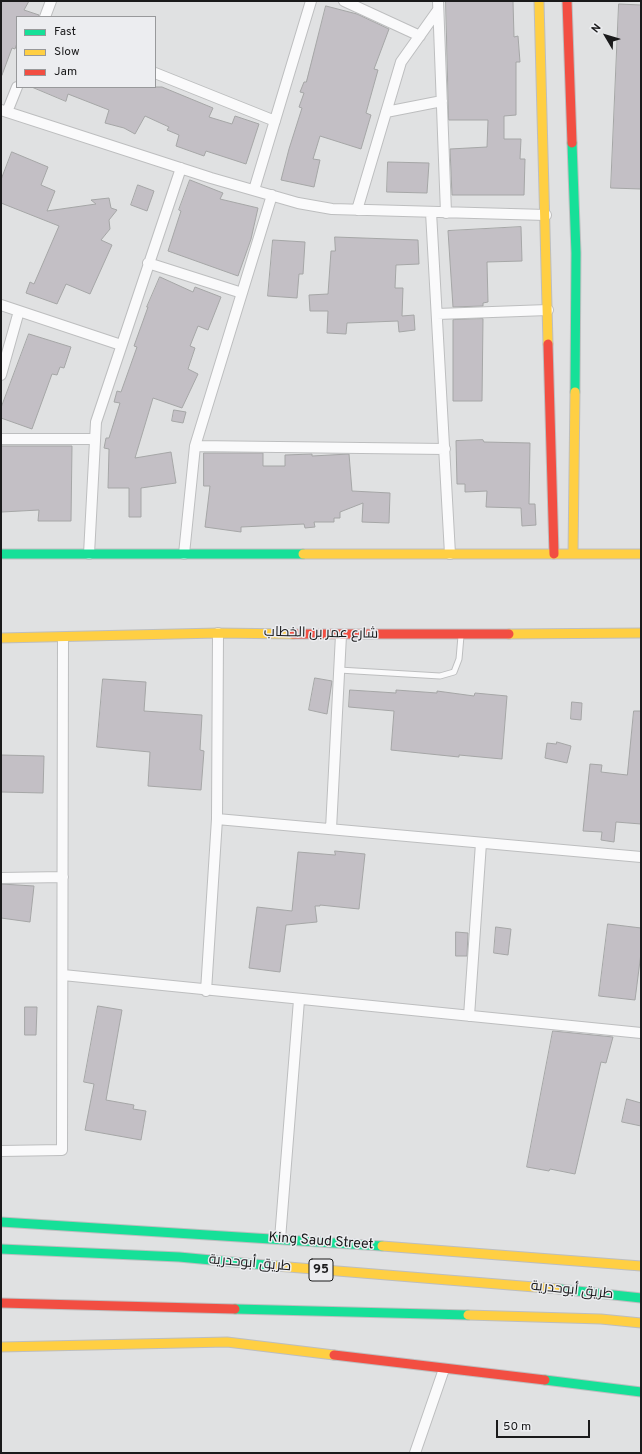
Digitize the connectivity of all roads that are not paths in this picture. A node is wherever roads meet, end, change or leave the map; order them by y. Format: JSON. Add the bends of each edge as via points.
{"nodes":[{"id":1,"x":51,"y":1,"type":"edge"},
{"id":2,"x":311,"y":1,"type":"edge"},
{"id":3,"x":344,"y":1,"type":"edge"},
{"id":4,"x":539,"y":1,"type":"edge"},
{"id":5,"x":567,"y":1,"type":"edge"},
{"id":6,"x":438,"y":6,"type":"edge"},
{"id":7,"x":45,"y":16,"type":"edge"},
{"id":8,"x":420,"y":36,"type":"junction"},
{"id":9,"x":156,"y":73,"type":"edge"},
{"id":10,"x":16,"y":88,"type":"edge"},
{"id":11,"x":442,"y":101,"type":"junction"},
{"id":12,"x":4,"y":111,"type":"edge"},
{"id":13,"x":386,"y":112,"type":"junction"},
{"id":14,"x":275,"y":121,"type":"junction"},
{"id":15,"x":181,"y":168,"type":"junction"},
{"id":16,"x":254,"y":190,"type":"junction"},
{"id":17,"x":272,"y":195,"type":"junction"},
{"id":18,"x":357,"y":210,"type":"junction"},
{"id":19,"x":431,"y":212,"type":"junction"},
{"id":20,"x":446,"y":213,"type":"junction"},
{"id":21,"x":546,"y":215,"type":"junction"},
{"id":22,"x":148,"y":263,"type":"junction"},
{"id":23,"x":242,"y":294,"type":"junction"},
{"id":24,"x":1,"y":305,"type":"edge"},
{"id":25,"x":548,"y":310,"type":"junction"},
{"id":26,"x":19,"y":311,"type":"junction"},
{"id":27,"x":437,"y":314,"type":"junction"},
{"id":28,"x":120,"y":345,"type":"junction"},
{"id":29,"x":1,"y":376,"type":"edge"},
{"id":30,"x":1,"y":439,"type":"edge"},
{"id":31,"x":95,"y":439,"type":"junction"},
{"id":32,"x":195,"y":446,"type":"junction"},
{"id":33,"x":445,"y":449,"type":"junction"},
{"id":34,"x":1,"y":554,"type":"edge"},
{"id":35,"x":89,"y":554,"type":"junction"},
{"id":36,"x":184,"y":554,"type":"junction"},
{"id":37,"x":450,"y":554,"type":"junction"},
{"id":38,"x":554,"y":554,"type":"junction"},
{"id":39,"x":573,"y":554,"type":"junction"},
{"id":40,"x":641,"y":554,"type":"edge"},
{"id":41,"x":218,"y":632,"type":"junction"},
{"id":42,"x":641,"y":633,"type":"edge"},
{"id":43,"x":461,"y":634,"type":"junction"},
{"id":44,"x":341,"y":635,"type":"junction"},
{"id":45,"x":1,"y":638,"type":"edge"},
{"id":46,"x":63,"y":638,"type":"junction"},
{"id":47,"x":339,"y":670,"type":"junction"},
{"id":48,"x":217,"y":819,"type":"junction"},
{"id":49,"x":331,"y":829,"type":"junction"},
{"id":50,"x":481,"y":843,"type":"junction"},
{"id":51,"x":641,"y":857,"type":"edge"},
{"id":52,"x":63,"y":877,"type":"junction"},
{"id":53,"x":1,"y":878,"type":"edge"},
{"id":54,"x":63,"y":975,"type":"junction"},
{"id":55,"x":206,"y":991,"type":"junction"},
{"id":56,"x":299,"y":1000,"type":"junction"},
{"id":57,"x":469,"y":1016,"type":"junction"},
{"id":58,"x":641,"y":1033,"type":"edge"},
{"id":59,"x":1,"y":1151,"type":"edge"},
{"id":60,"x":1,"y":1222,"type":"edge"},
{"id":61,"x":280,"y":1239,"type":"junction"},
{"id":62,"x":1,"y":1249,"type":"edge"},
{"id":63,"x":641,"y":1266,"type":"edge"},
{"id":64,"x":641,"y":1298,"type":"edge"},
{"id":65,"x":1,"y":1304,"type":"edge"},
{"id":66,"x":601,"y":1319,"type":"junction"},
{"id":67,"x":641,"y":1323,"type":"edge"},
{"id":68,"x":641,"y":1328,"type":"edge"},
{"id":69,"x":1,"y":1347,"type":"edge"},
{"id":70,"x":444,"y":1369,"type":"junction"},
{"id":71,"x":641,"y":1392,"type":"edge"},
{"id":72,"x":415,"y":1453,"type":"edge"}],
"edges":[{"from":1,"to":7,"type":"street"},
{"from":2,"to":14,"type":"street"},
{"from":3,"to":8,"type":"street"},
{"from":4,"to":21,"type":"main road"},
{"from":5,"to":39,"type":"main road","via":[[576,252]]},
{"from":6,"to":8,"type":"street"},
{"from":6,"to":11,"type":"street"},
{"from":8,"to":13,"type":"street","via":[[401,62]]},
{"from":9,"to":14,"type":"street"},
{"from":10,"to":12,"type":"street"},
{"from":11,"to":13,"type":"street"},
{"from":11,"to":20,"type":"street"},
{"from":12,"to":15,"type":"street"},
{"from":13,"to":18,"type":"street"},
{"from":14,"to":16,"type":"street"},
{"from":15,"to":16,"type":"street"},
{"from":15,"to":22,"type":"street"},
{"from":16,"to":17,"type":"street"},
{"from":17,"to":18,"type":"street","via":[[332,209]]},
{"from":17,"to":23,"type":"street"},
{"from":18,"to":19,"type":"street"},
{"from":19,"to":20,"type":"street"},
{"from":19,"to":27,"type":"street"},
{"from":20,"to":21,"type":"street"},
{"from":21,"to":25,"type":"main road"},
{"from":22,"to":23,"type":"street"},
{"from":22,"to":28,"type":"street"},
{"from":23,"to":32,"type":"street"},
{"from":24,"to":26,"type":"street"},
{"from":25,"to":27,"type":"street"},
{"from":25,"to":38,"type":"main road"},
{"from":26,"to":28,"type":"street"},
{"from":26,"to":29,"type":"street"},
{"from":27,"to":33,"type":"street"},
{"from":28,"to":31,"type":"street","via":[[96,422]]},
{"from":30,"to":31,"type":"street"},
{"from":31,"to":35,"type":"street"},
{"from":32,"to":33,"type":"street"},
{"from":32,"to":36,"type":"street"},
{"from":33,"to":37,"type":"street"},
{"from":34,"to":35,"type":"main road"},
{"from":35,"to":36,"type":"main road"},
{"from":36,"to":37,"type":"main road"},
{"from":37,"to":38,"type":"main road"},
{"from":38,"to":39,"type":"main road"},
{"from":39,"to":40,"type":"main road"},
{"from":41,"to":44,"type":"main road","name":"شارع عمر بن الخطاب"},
{"from":41,"to":46,"type":"main road","name":"شارع عمر بن الخطاب"},
{"from":41,"to":48,"type":"street"},
{"from":42,"to":43,"type":"main road","name":"شارع عمر بن الخطاب"},
{"from":43,"to":44,"type":"main road","name":"شارع عمر بن الخطاب"},
{"from":43,"to":47,"type":"lane","via":[[460,659],[454,672],[440,676]]},
{"from":44,"to":47,"type":"street"},
{"from":45,"to":46,"type":"main road","name":"شارع عمر بن الخطاب"},
{"from":46,"to":52,"type":"street"},
{"from":47,"to":49,"type":"street"},
{"from":48,"to":49,"type":"street"},
{"from":48,"to":55,"type":"street"},
{"from":49,"to":50,"type":"street"},
{"from":50,"to":51,"type":"street"},
{"from":50,"to":57,"type":"street"},
{"from":52,"to":53,"type":"street"},
{"from":52,"to":54,"type":"street"},
{"from":54,"to":55,"type":"street"},
{"from":54,"to":59,"type":"street","via":[[62,1150]]},
{"from":55,"to":56,"type":"street"},
{"from":56,"to":57,"type":"street"},
{"from":56,"to":61,"type":"street"},
{"from":57,"to":58,"type":"street"},
{"from":60,"to":61,"type":"main road","name":"King Saud Street"},
{"from":61,"to":63,"type":"main road","name":"King Saud Street"},
{"from":62,"to":64,"type":"main road","name":"طريق أبوحدرية","number":"95","via":[[179,1257],[587,1291]]},
{"from":65,"to":66,"type":"main road","name":"طريق أبوحدرية"},
{"from":66,"to":67,"type":"main road","name":"طريق أبوحدرية"},
{"from":66,"to":68,"type":"main road"},
{"from":69,"to":70,"type":"main road","via":[[227,1342]]},
{"from":70,"to":71,"type":"main road"},
{"from":70,"to":72,"type":"street"}]}
